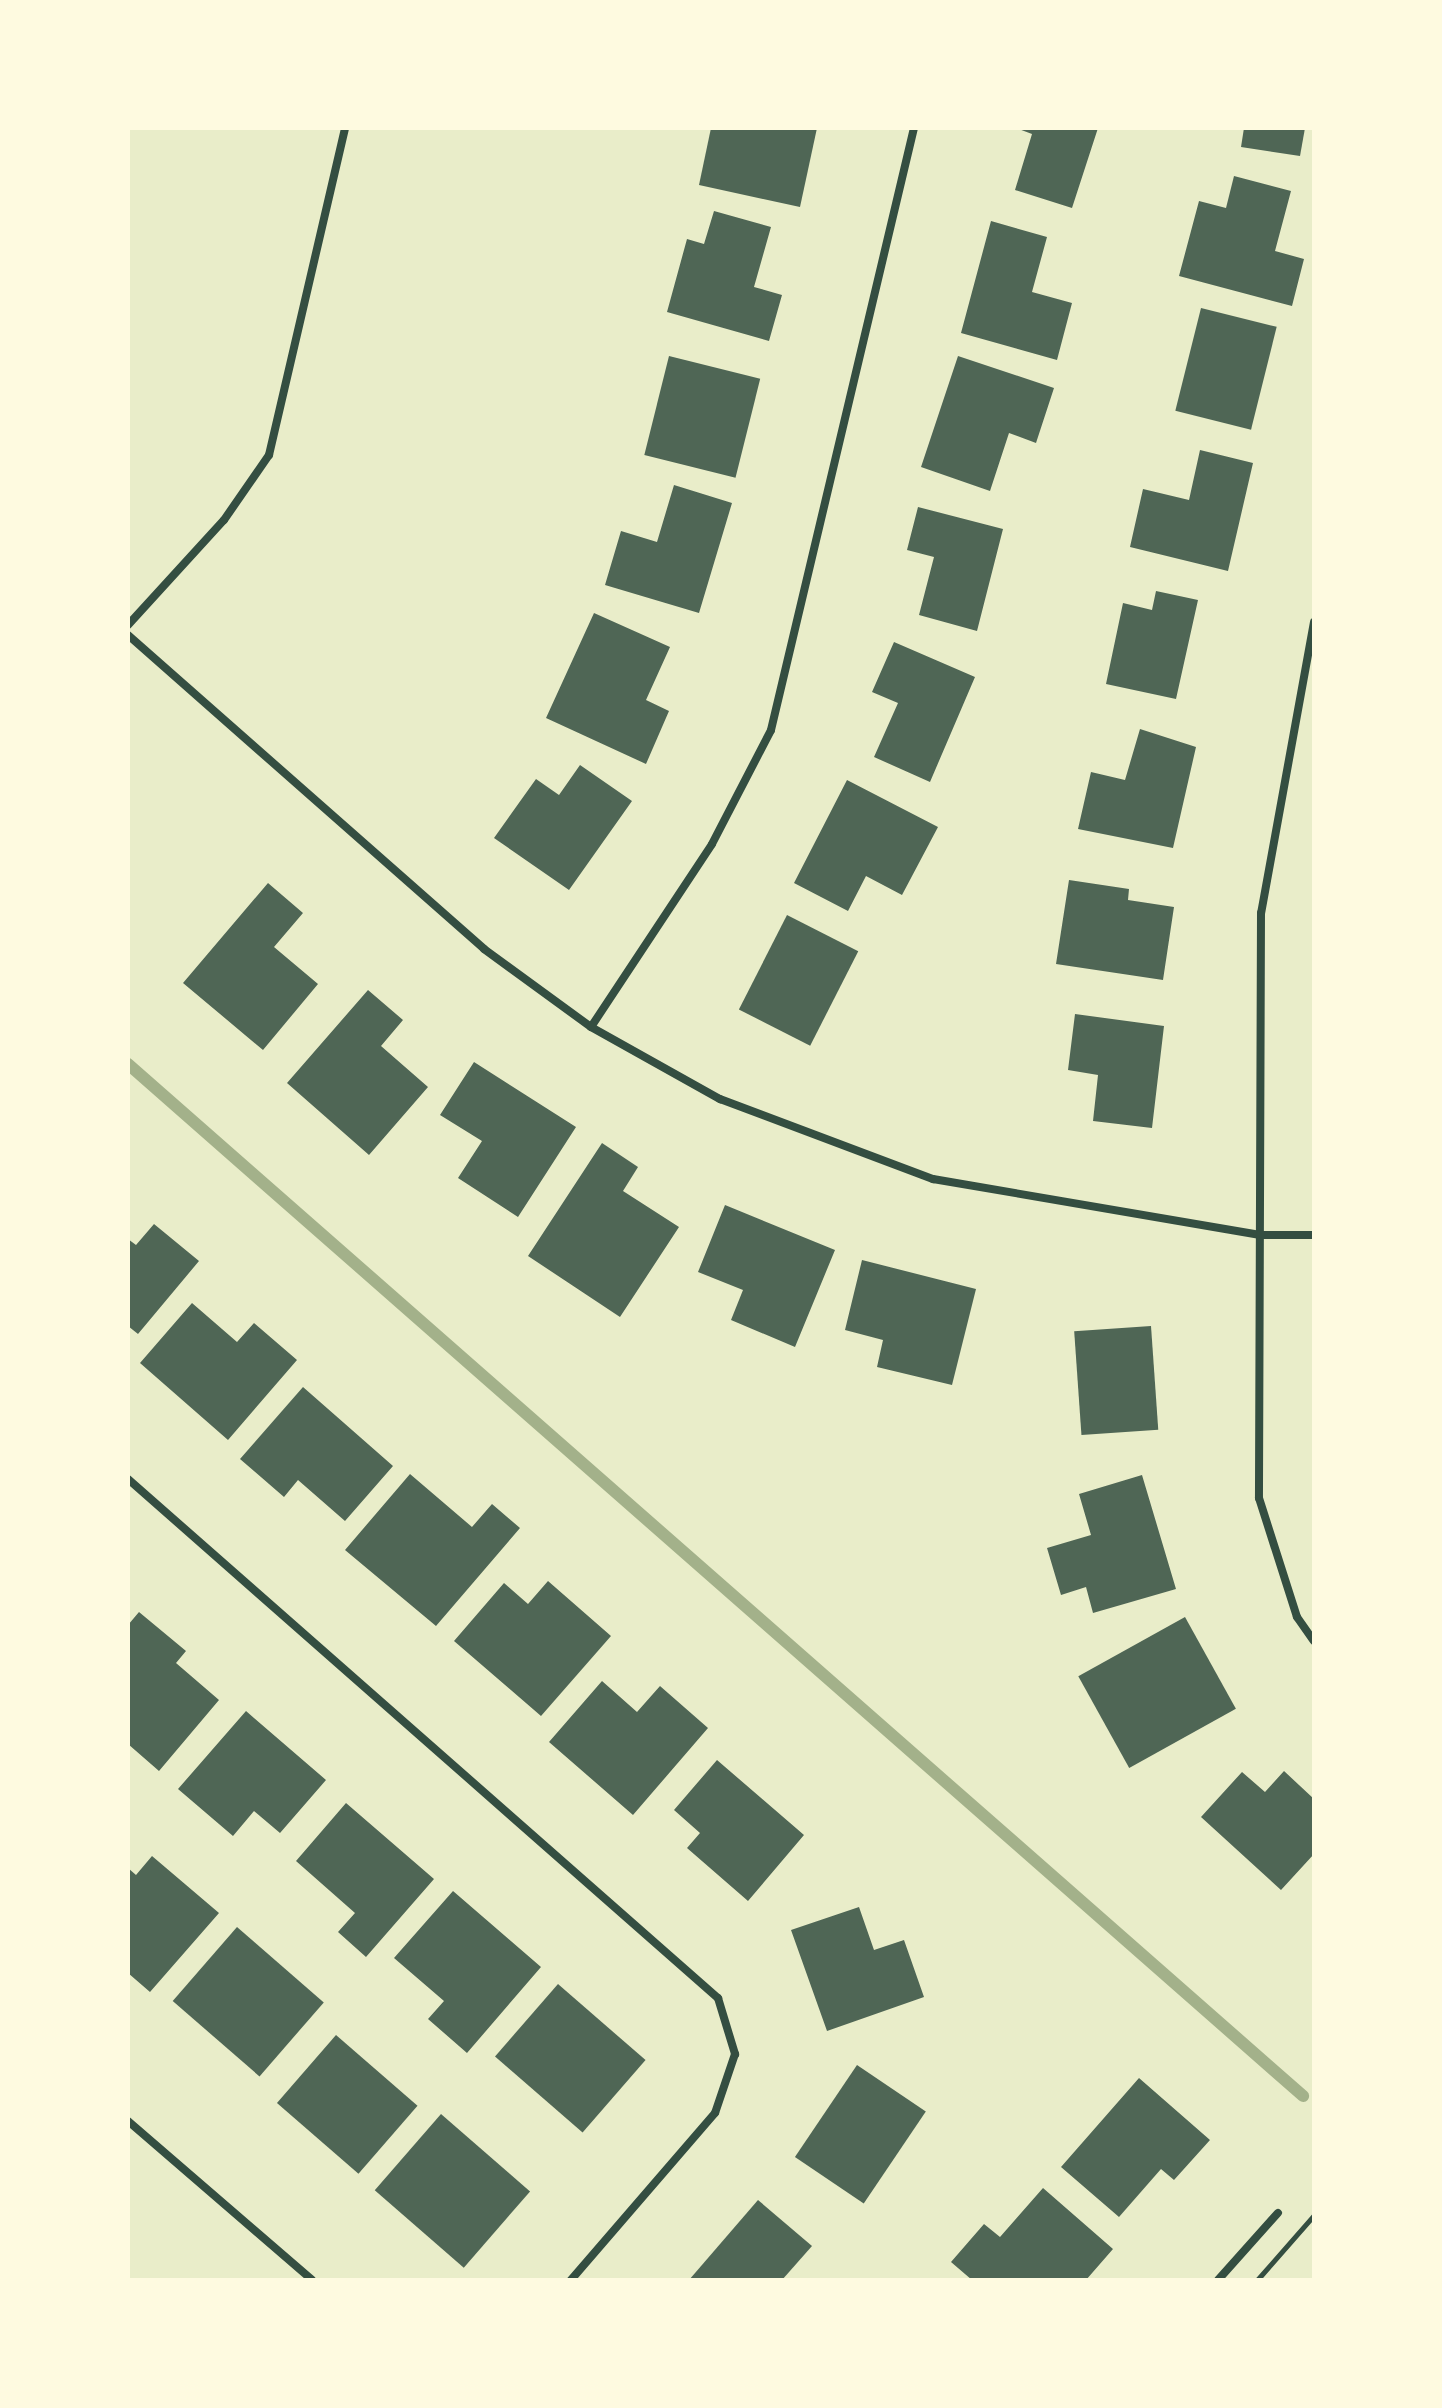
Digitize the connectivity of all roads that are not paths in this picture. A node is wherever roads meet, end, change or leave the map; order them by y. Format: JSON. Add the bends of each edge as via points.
{"nodes":[{"id":1,"x":345,"y":128,"type":"edge"},
{"id":2,"x":914,"y":128,"type":"edge"},
{"id":3,"x":1314,"y":622,"type":"edge"},
{"id":4,"x":128,"y":625,"type":"edge"},
{"id":5,"x":128,"y":635,"type":"edge"},
{"id":6,"x":591,"y":1027,"type":"junction"},
{"id":7,"x":1260,"y":1235,"type":"junction"},
{"id":8,"x":1314,"y":1235,"type":"edge"},
{"id":9,"x":128,"y":1479,"type":"edge"},
{"id":10,"x":1314,"y":1641,"type":"edge"},
{"id":11,"x":128,"y":2121,"type":"edge"},
{"id":12,"x":1278,"y":2213,"type":"dead end"},
{"id":13,"x":312,"y":2280,"type":"edge"},
{"id":14,"x":571,"y":2280,"type":"edge"},
{"id":15,"x":1218,"y":2280,"type":"edge"}],
"edges":[{"from":1,"to":4,"type":"street","via":[[269,455],[224,520]]},
{"from":2,"to":6,"type":"street","via":[[771,730],[712,844]]},
{"from":3,"to":7,"type":"street","via":[[1261,913]]},
{"from":5,"to":6,"type":"street","via":[[484,949]]},
{"from":6,"to":7,"type":"street","via":[[720,1099],[933,1179]]},
{"from":7,"to":8,"type":"street"},
{"from":7,"to":10,"type":"street","via":[[1259,1498],[1297,1617]]},
{"from":9,"to":14,"type":"street","via":[[718,1998],[735,2054],[715,2113]]},
{"from":11,"to":13,"type":"street"},
{"from":12,"to":15,"type":"street"}]}
